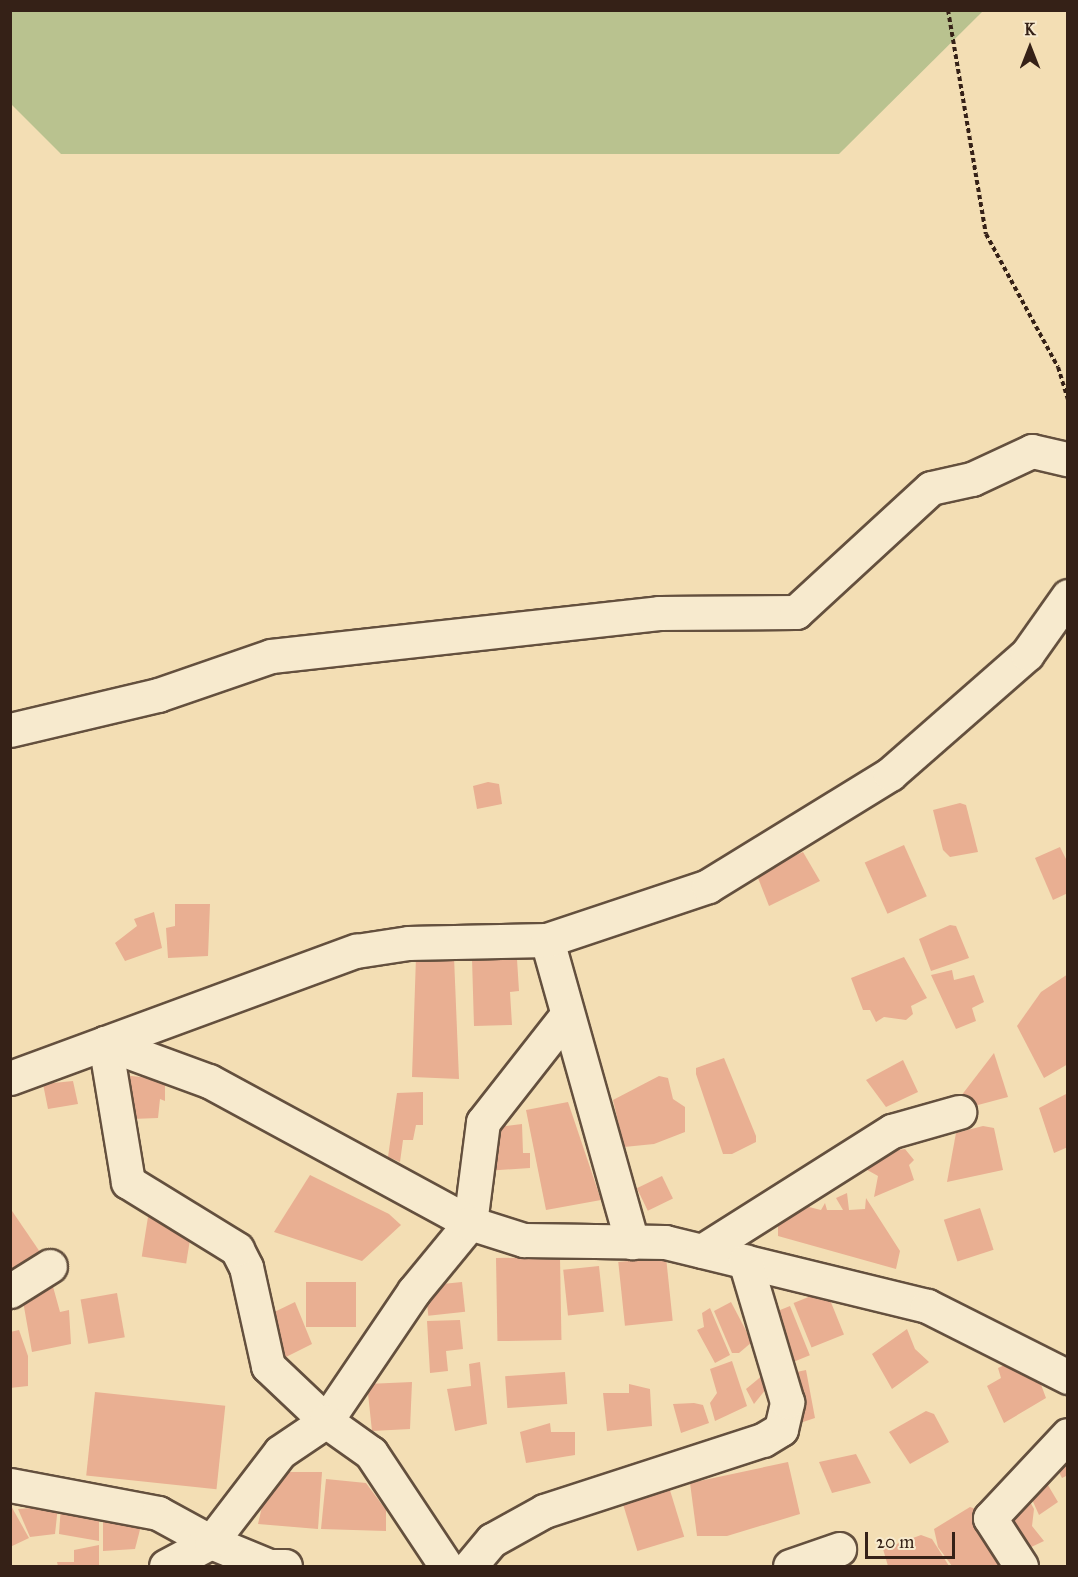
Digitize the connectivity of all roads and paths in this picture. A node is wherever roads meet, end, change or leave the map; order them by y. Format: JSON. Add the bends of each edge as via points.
{"nodes":[{"id":1,"x":948,"y":10,"type":"edge"},
{"id":2,"x":1068,"y":399,"type":"edge"},
{"id":3,"x":1068,"y":459,"type":"edge"},
{"id":4,"x":1068,"y":596,"type":"edge"},
{"id":5,"x":10,"y":730,"type":"edge"},
{"id":6,"x":547,"y":940,"type":"junction"},
{"id":7,"x":567,"y":1015,"type":"junction"},
{"id":8,"x":105,"y":1043,"type":"junction"},
{"id":9,"x":10,"y":1078,"type":"edge"},
{"id":10,"x":959,"y":1112,"type":"dead end"},
{"id":11,"x":470,"y":1223,"type":"junction"},
{"id":12,"x":632,"y":1242,"type":"junction"},
{"id":13,"x":702,"y":1251,"type":"junction"},
{"id":14,"x":745,"y":1261,"type":"junction"},
{"id":15,"x":50,"y":1266,"type":"dead end"},
{"id":16,"x":10,"y":1291,"type":"edge"},
{"id":17,"x":1068,"y":1377,"type":"edge"},
{"id":18,"x":327,"y":1421,"type":"junction"},
{"id":19,"x":1068,"y":1435,"type":"edge"},
{"id":20,"x":10,"y":1485,"type":"edge"},
{"id":21,"x":839,"y":1549,"type":"dead end"},
{"id":22,"x":209,"y":1554,"type":"edge"},
{"id":23,"x":165,"y":1566,"type":"edge"},
{"id":24,"x":285,"y":1566,"type":"edge"},
{"id":25,"x":446,"y":1566,"type":"edge"},
{"id":26,"x":470,"y":1566,"type":"edge"},
{"id":27,"x":790,"y":1566,"type":"edge"},
{"id":28,"x":1021,"y":1566,"type":"edge"}],
"edges":[{"from":1,"to":2,"type":"path","via":[[986,234],[1058,367]]},
{"from":3,"to":5,"type":"street","via":[[1032,451],[972,479],[931,488],[796,612],[659,613],[271,656],[159,694]]},
{"from":4,"to":6,"type":"street","via":[[1027,654],[890,774],[708,886]]},
{"from":6,"to":7,"type":"street"},
{"from":6,"to":8,"type":"street","via":[[408,943],[356,951]]},
{"from":7,"to":11,"type":"street","via":[[483,1122]]},
{"from":7,"to":12,"type":"street"},
{"from":8,"to":9,"type":"street"},
{"from":8,"to":11,"type":"street","via":[[209,1081]]},
{"from":8,"to":18,"type":"street","via":[[128,1182],[237,1250],[246,1267],[268,1366]]},
{"from":10,"to":13,"type":"street","via":[[892,1131]]},
{"from":11,"to":12,"type":"street","via":[[524,1239]]},
{"from":11,"to":18,"type":"street","via":[[414,1291]]},
{"from":12,"to":13,"type":"street","via":[[665,1242]]},
{"from":13,"to":14,"type":"street"},
{"from":14,"to":17,"type":"street","via":[[927,1306]]},
{"from":14,"to":26,"type":"street","via":[[787,1402],[781,1429],[763,1440],[544,1511],[492,1540]]},
{"from":15,"to":16,"type":"street"},
{"from":18,"to":22,"type":"street","via":[[280,1452]]},
{"from":18,"to":25,"type":"street","via":[[371,1453]]},
{"from":19,"to":28,"type":"street","via":[[990,1518]]},
{"from":20,"to":22,"type":"street","via":[[158,1513]]},
{"from":21,"to":27,"type":"street"},
{"from":22,"to":23,"type":"street"},
{"from":22,"to":24,"type":"street"}]}
